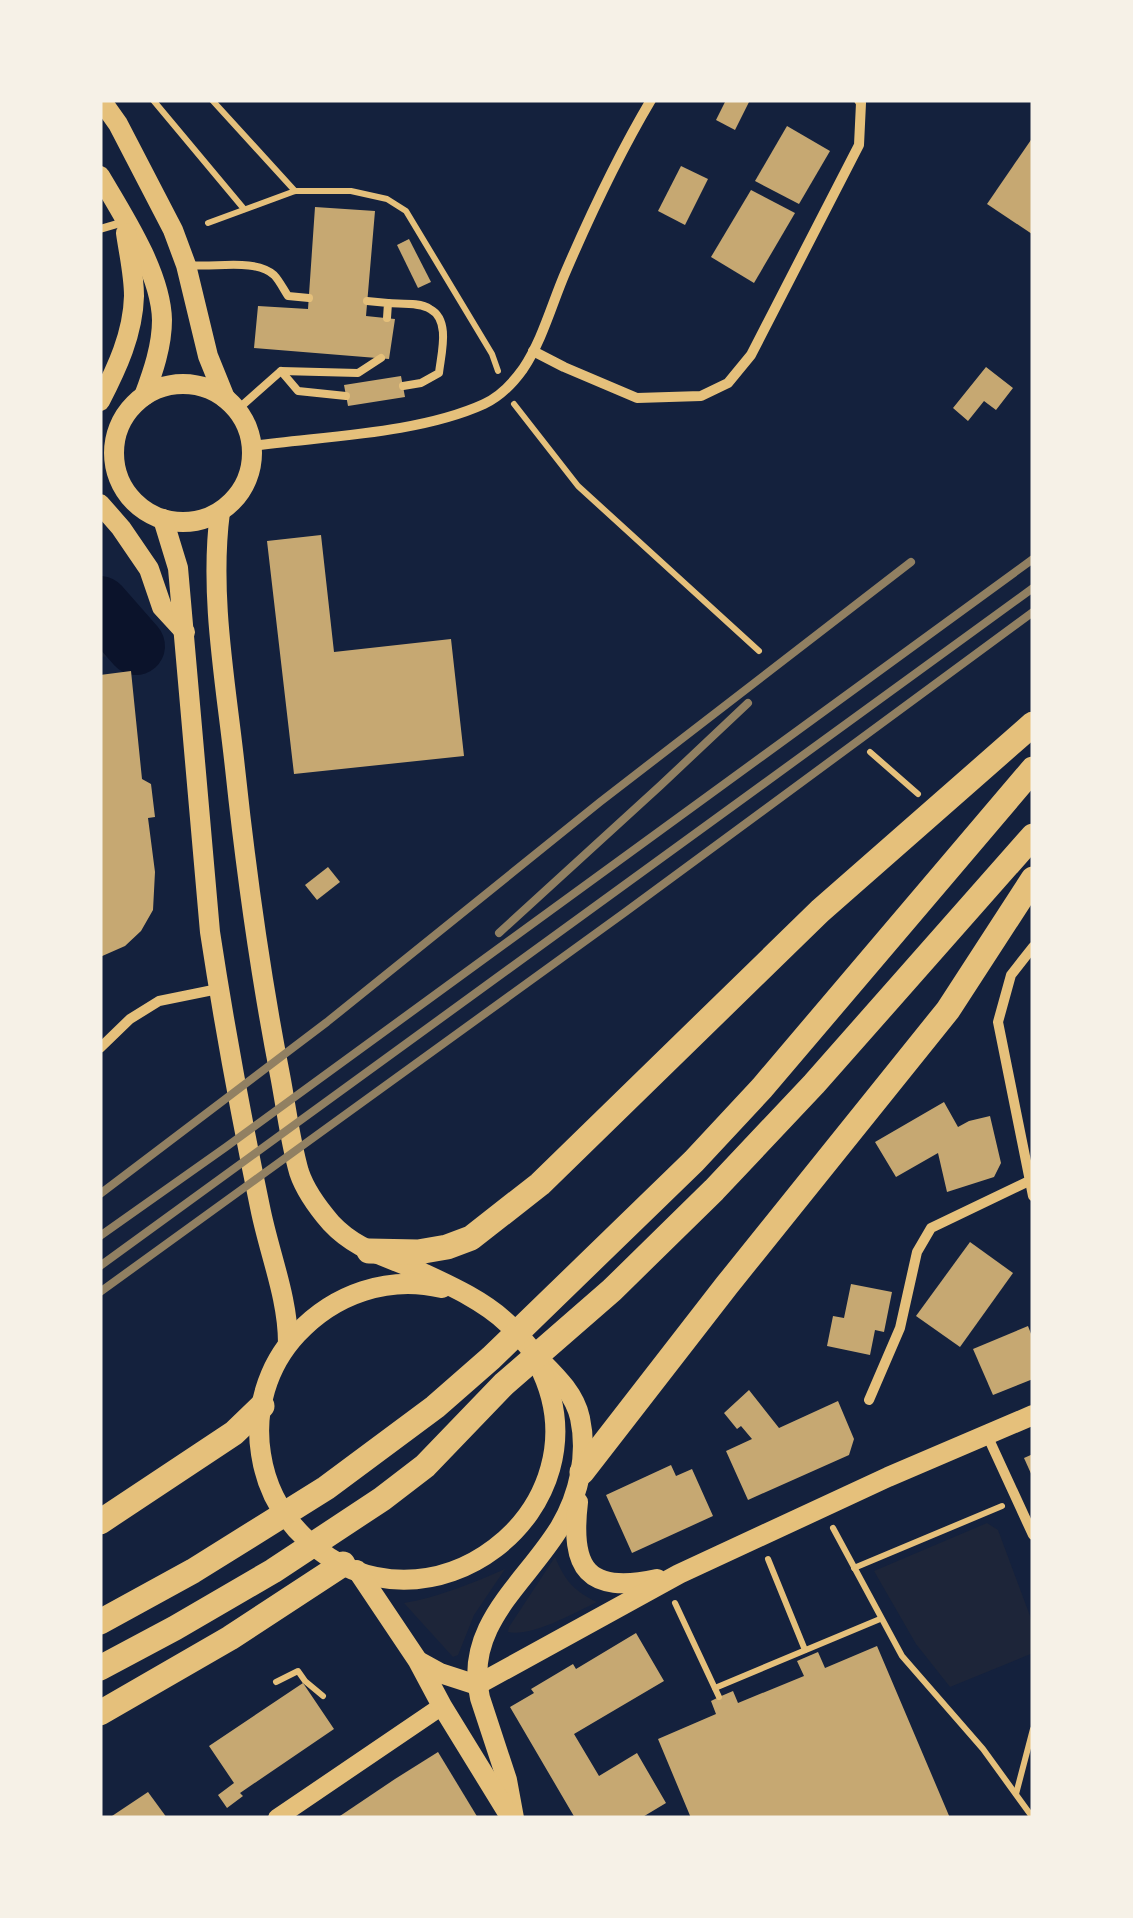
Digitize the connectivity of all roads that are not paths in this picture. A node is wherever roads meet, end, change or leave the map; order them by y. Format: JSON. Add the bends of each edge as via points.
{"nodes":[{"id":1,"x":101,"y":100,"type":"edge"},
{"id":2,"x":650,"y":100,"type":"edge"},
{"id":3,"x":859,"y":100,"type":"edge"},
{"id":4,"x":100,"y":176,"type":"edge"},
{"id":5,"x":125,"y":221,"type":"junction"},
{"id":6,"x":100,"y":230,"type":"edge"},
{"id":7,"x":186,"y":265,"type":"junction"},
{"id":8,"x":309,"y":298,"type":"dead end"},
{"id":9,"x":367,"y":301,"type":"dead end"},
{"id":10,"x":388,"y":303,"type":"junction"},
{"id":11,"x":387,"y":318,"type":"dead end"},
{"id":12,"x":534,"y":351,"type":"junction"},
{"id":13,"x":381,"y":358,"type":"dead end"},
{"id":14,"x":281,"y":371,"type":"junction"},
{"id":15,"x":403,"y":386,"type":"dead end"},
{"id":16,"x":144,"y":396,"type":"junction"},
{"id":17,"x":346,"y":396,"type":"dead end"},
{"id":18,"x":100,"y":401,"type":"edge"},
{"id":19,"x":231,"y":404,"type":"junction"},
{"id":20,"x":252,"y":446,"type":"junction"},
{"id":21,"x":100,"y":504,"type":"edge"},
{"id":22,"x":220,"y":512,"type":"junction"},
{"id":23,"x":163,"y":519,"type":"junction"},
{"id":24,"x":185,"y":632,"type":"junction"},
{"id":25,"x":1033,"y":724,"type":"edge"},
{"id":26,"x":1033,"y":769,"type":"edge"},
{"id":27,"x":1033,"y":836,"type":"edge"},
{"id":28,"x":1033,"y":879,"type":"edge"},
{"id":29,"x":1033,"y":947,"type":"edge"},
{"id":30,"x":218,"y":988,"type":"junction"},
{"id":31,"x":100,"y":1048,"type":"edge"},
{"id":32,"x":1029,"y":1181,"type":"junction"},
{"id":33,"x":1033,"y":1196,"type":"edge"},
{"id":34,"x":370,"y":1252,"type":"junction"},
{"id":35,"x":470,"y":1298,"type":"junction"},
{"id":36,"x":288,"y":1343,"type":"junction"},
{"id":37,"x":530,"y":1349,"type":"junction"},
{"id":38,"x":869,"y":1400,"type":"dead end"},
{"id":39,"x":262,"y":1406,"type":"junction"},
{"id":40,"x":1033,"y":1415,"type":"edge"},
{"id":41,"x":988,"y":1434,"type":"junction"},
{"id":42,"x":582,"y":1472,"type":"junction"},
{"id":43,"x":100,"y":1522,"type":"edge"},
{"id":44,"x":1033,"y":1535,"type":"edge"},
{"id":45,"x":350,"y":1567,"type":"junction"},
{"id":46,"x":672,"y":1578,"type":"junction"},
{"id":47,"x":100,"y":1622,"type":"edge"},
{"id":48,"x":418,"y":1661,"type":"junction"},
{"id":49,"x":100,"y":1668,"type":"edge"},
{"id":50,"x":476,"y":1684,"type":"junction"},
{"id":51,"x":442,"y":1706,"type":"junction"},
{"id":52,"x":100,"y":1713,"type":"edge"},
{"id":53,"x":277,"y":1818,"type":"edge"},
{"id":54,"x":512,"y":1818,"type":"edge"}],
"edges":[{"from":1,"to":7,"type":"main road","via":[[164,208]]},
{"from":2,"to":12,"type":"street","via":[[566,269]]},
{"from":3,"to":12,"type":"street","via":[[858,144],[752,354],[728,382],[701,396],[636,398]]},
{"from":4,"to":5,"type":"main road"},
{"from":5,"to":6,"type":"lane"},
{"from":5,"to":16,"type":"main road","via":[[162,320]]},
{"from":5,"to":18,"type":"main road","via":[[132,320]]},
{"from":7,"to":8,"type":"lane","via":[[244,264],[273,273],[288,296]]},
{"from":7,"to":19,"type":"main road","via":[[208,356]]},
{"from":9,"to":10,"type":"lane"},
{"from":10,"to":11,"type":"lane"},
{"from":10,"to":15,"type":"lane","via":[[428,307],[440,318],[439,373]]},
{"from":12,"to":20,"type":"street","via":[[504,390],[456,414],[390,430]]},
{"from":13,"to":14,"type":"lane","via":[[358,373]]},
{"from":14,"to":17,"type":"lane","via":[[298,390]]},
{"from":14,"to":19,"type":"lane"},
{"from":16,"to":19,"type":"main road","via":[[188,384]]},
{"from":16,"to":23,"type":"main road","via":[[121,422],[116,468],[131,499]]},
{"from":19,"to":20,"type":"main road"},
{"from":20,"to":22,"type":"main road","via":[[244,485]]},
{"from":21,"to":24,"type":"main road","via":[[149,570],[162,607]]},
{"from":22,"to":23,"type":"main road","via":[[195,521]]},
{"from":22,"to":34,"type":"main road","via":[[218,618],[242,827],[262,984],[300,1173],[330,1222]]},
{"from":23,"to":24,"type":"main road","via":[[178,568]]},
{"from":24,"to":30,"type":"main road"},
{"from":25,"to":34,"type":"main road","via":[[820,911],[540,1184],[471,1238],[418,1252]]},
{"from":26,"to":47,"type":"main road","via":[[762,1088],[491,1358],[326,1488]]},
{"from":27,"to":49,"type":"main road","via":[[714,1190],[504,1384],[426,1466],[273,1571]]},
{"from":28,"to":42,"type":"main road","via":[[948,1010]]},
{"from":29,"to":32,"type":"street","via":[[1011,976],[998,1022]]},
{"from":30,"to":31,"type":"street","via":[[160,1001]]},
{"from":30,"to":36,"type":"main road","via":[[288,1317]]},
{"from":32,"to":33,"type":"street"},
{"from":32,"to":38,"type":"street","via":[[930,1228],[917,1252],[900,1328]]},
{"from":34,"to":35,"type":"main road"},
{"from":35,"to":36,"type":"main road","via":[[422,1285],[366,1290],[320,1312]]},
{"from":35,"to":37,"type":"main road","via":[[498,1315]]},
{"from":36,"to":39,"type":"main road"},
{"from":37,"to":42,"type":"main road","via":[[573,1399]]},
{"from":37,"to":45,"type":"main road","via":[[550,1396],[555,1432],[548,1474],[518,1529],[494,1550],[448,1573],[402,1579]]},
{"from":39,"to":43,"type":"main road","via":[[234,1433]]},
{"from":39,"to":45,"type":"main road","via":[[261,1454],[279,1506],[315,1547]]},
{"from":40,"to":41,"type":"main road"},
{"from":41,"to":44,"type":"street"},
{"from":41,"to":46,"type":"main road"},
{"from":42,"to":46,"type":"main road","via":[[574,1531],[586,1571],[628,1585]]},
{"from":42,"to":50,"type":"main road","via":[[561,1526],[484,1633]]},
{"from":45,"to":48,"type":"main road"},
{"from":45,"to":52,"type":"main road"},
{"from":46,"to":50,"type":"main road"},
{"from":48,"to":50,"type":"main road"},
{"from":48,"to":51,"type":"main road"},
{"from":50,"to":54,"type":"main road","via":[[508,1780]]},
{"from":51,"to":53,"type":"street"},
{"from":51,"to":54,"type":"main road"}]}
